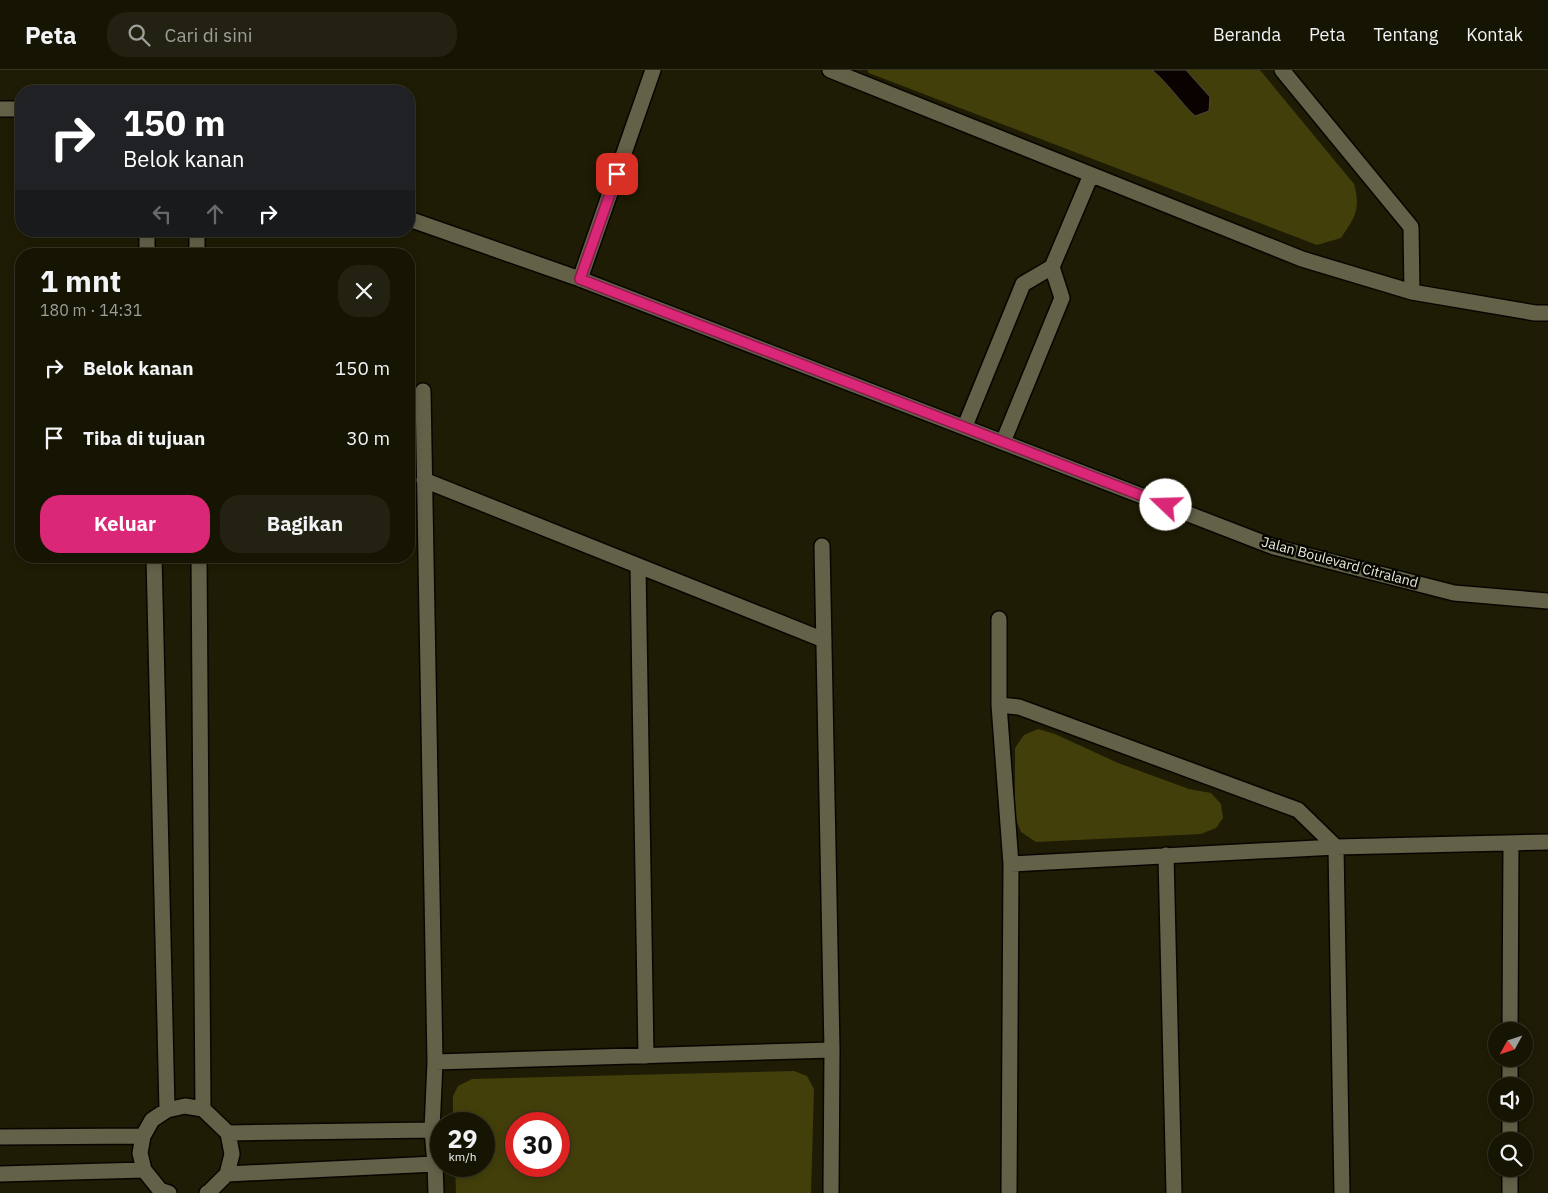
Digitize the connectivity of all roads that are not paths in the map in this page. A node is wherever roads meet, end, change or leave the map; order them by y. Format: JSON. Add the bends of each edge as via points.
{"nodes":[{"id":1,"x":654,"y":70,"type":"edge"},
{"id":2,"x":830,"y":70,"type":"edge"},
{"id":3,"x":1282,"y":70,"type":"edge"},
{"id":4,"x":0,"y":109,"type":"edge"},
{"id":5,"x":15,"y":109,"type":"edge"},
{"id":6,"x":1091,"y":174,"type":"junction"},
{"id":7,"x":415,"y":220,"type":"edge"},
{"id":8,"x":1052,"y":267,"type":"junction"},
{"id":9,"x":580,"y":279,"type":"junction"},
{"id":10,"x":1412,"y":292,"type":"junction"},
{"id":11,"x":1548,"y":314,"type":"edge"},
{"id":12,"x":423,"y":391,"type":"dead end"},
{"id":13,"x":965,"y":426,"type":"junction"},
{"id":14,"x":1003,"y":442,"type":"junction"},
{"id":15,"x":424,"y":480,"type":"junction"},
{"id":16,"x":822,"y":546,"type":"dead end"},
{"id":17,"x":154,"y":563,"type":"edge"},
{"id":18,"x":199,"y":563,"type":"edge"},
{"id":19,"x":638,"y":566,"type":"junction"},
{"id":20,"x":1548,"y":601,"type":"edge"},
{"id":21,"x":999,"y":619,"type":"dead end"},
{"id":22,"x":824,"y":640,"type":"junction"},
{"id":23,"x":999,"y":704,"type":"junction"},
{"id":24,"x":1548,"y":842,"type":"edge"},
{"id":25,"x":1511,"y":843,"type":"junction"},
{"id":26,"x":1336,"y":847,"type":"junction"},
{"id":27,"x":1166,"y":855,"type":"junction"},
{"id":28,"x":1011,"y":864,"type":"junction"},
{"id":29,"x":1510,"y":1022,"type":"edge"},
{"id":30,"x":832,"y":1050,"type":"junction"},
{"id":31,"x":646,"y":1056,"type":"junction"},
{"id":32,"x":435,"y":1062,"type":"junction"},
{"id":33,"x":203,"y":1109,"type":"junction"},
{"id":34,"x":167,"y":1110,"type":"junction"},
{"id":35,"x":433,"y":1112,"type":"edge"},
{"id":36,"x":430,"y":1130,"type":"edge"},
{"id":37,"x":228,"y":1133,"type":"junction"},
{"id":38,"x":143,"y":1136,"type":"junction"},
{"id":39,"x":0,"y":1137,"type":"edge"},
{"id":40,"x":430,"y":1164,"type":"edge"},
{"id":41,"x":144,"y":1170,"type":"junction"},
{"id":42,"x":0,"y":1174,"type":"edge"},
{"id":43,"x":227,"y":1174,"type":"junction"},
{"id":44,"x":435,"y":1177,"type":"edge"},
{"id":45,"x":1510,"y":1177,"type":"edge"},
{"id":46,"x":169,"y":1193,"type":"edge"},
{"id":47,"x":207,"y":1193,"type":"edge"},
{"id":48,"x":436,"y":1193,"type":"edge"},
{"id":49,"x":831,"y":1193,"type":"edge"},
{"id":50,"x":1009,"y":1193,"type":"edge"},
{"id":51,"x":1174,"y":1193,"type":"edge"},
{"id":52,"x":1342,"y":1193,"type":"edge"},
{"id":53,"x":1510,"y":1193,"type":"edge"}],
"edges":[{"from":1,"to":9,"type":"street"},
{"from":2,"to":6,"type":"street"},
{"from":3,"to":10,"type":"street","via":[[1411,228]]},
{"from":4,"to":5,"type":"street"},
{"from":6,"to":8,"type":"street"},
{"from":6,"to":10,"type":"street","via":[[1302,259]]},
{"from":7,"to":9,"type":"street","name":"Jalan Boulevard Citraland"},
{"from":8,"to":13,"type":"street","via":[[1023,284]]},
{"from":8,"to":14,"type":"street","via":[[1062,298]]},
{"from":9,"to":13,"type":"street","name":"Jalan Boulevard Citraland"},
{"from":10,"to":11,"type":"street"},
{"from":12,"to":15,"type":"street"},
{"from":13,"to":14,"type":"street","name":"Jalan Boulevard Citraland"},
{"from":14,"to":20,"type":"street","name":"Jalan Boulevard Citraland","via":[[1274,546],[1454,593]]},
{"from":15,"to":19,"type":"street"},
{"from":15,"to":32,"type":"street"},
{"from":16,"to":22,"type":"street"},
{"from":17,"to":34,"type":"street"},
{"from":18,"to":33,"type":"street"},
{"from":19,"to":22,"type":"street"},
{"from":19,"to":31,"type":"street"},
{"from":21,"to":23,"type":"street"},
{"from":22,"to":30,"type":"street"},
{"from":23,"to":26,"type":"street","via":[[1019,707],[1298,810]]},
{"from":23,"to":28,"type":"street"},
{"from":24,"to":25,"type":"street"},
{"from":25,"to":26,"type":"street"},
{"from":25,"to":29,"type":"street"},
{"from":26,"to":27,"type":"street"},
{"from":26,"to":52,"type":"street"},
{"from":27,"to":28,"type":"street"},
{"from":27,"to":51,"type":"street"},
{"from":28,"to":50,"type":"street"},
{"from":30,"to":31,"type":"street"},
{"from":30,"to":49,"type":"street"},
{"from":31,"to":32,"type":"street"},
{"from":32,"to":35,"type":"street"},
{"from":33,"to":34,"type":"street","via":[[185,1106]]},
{"from":33,"to":37,"type":"street"},
{"from":34,"to":38,"type":"street","via":[[152,1120]]},
{"from":36,"to":37,"type":"street"},
{"from":37,"to":43,"type":"street","via":[[232,1154]]},
{"from":38,"to":39,"type":"street"},
{"from":38,"to":41,"type":"street","via":[[140,1153]]},
{"from":40,"to":43,"type":"street"},
{"from":41,"to":42,"type":"street"},
{"from":41,"to":46,"type":"street","via":[[160,1190]]},
{"from":43,"to":47,"type":"street"},
{"from":44,"to":48,"type":"street"},
{"from":45,"to":53,"type":"street"}]}
